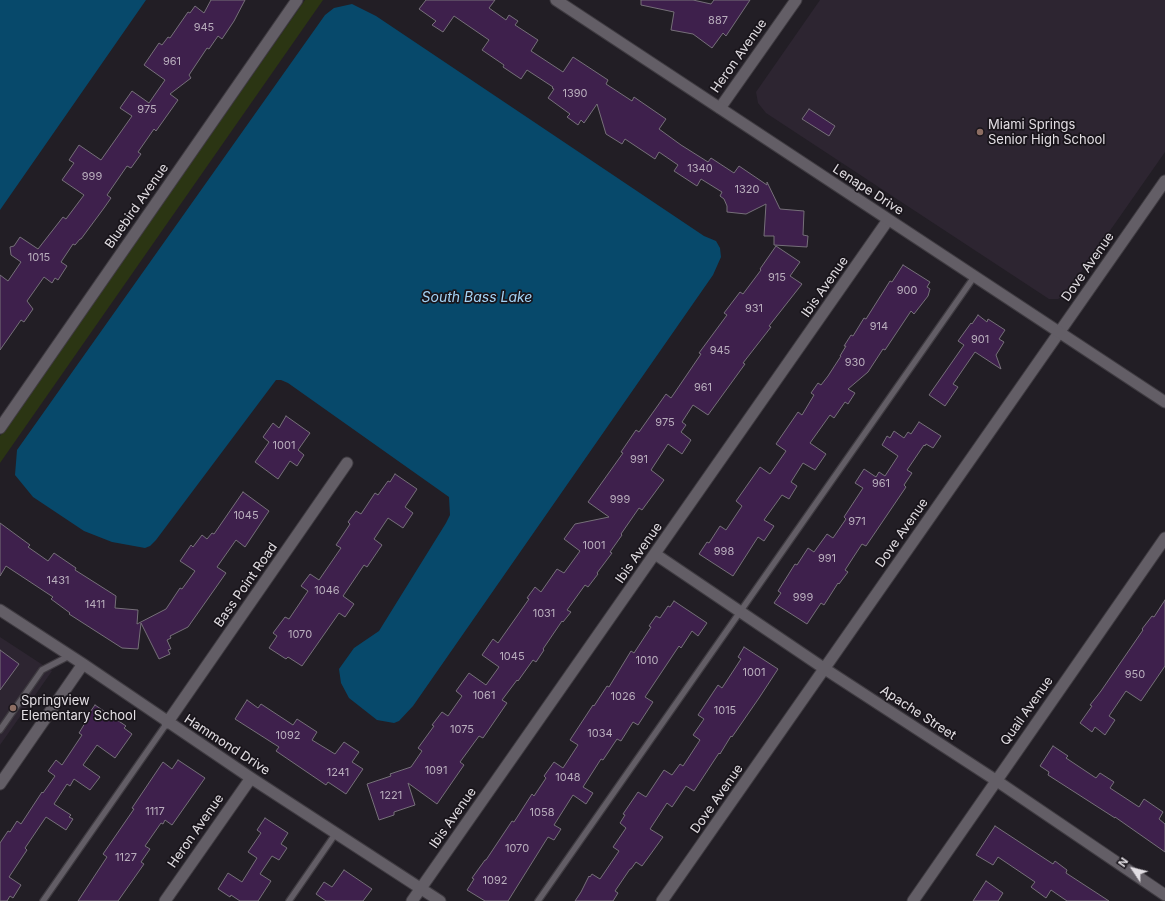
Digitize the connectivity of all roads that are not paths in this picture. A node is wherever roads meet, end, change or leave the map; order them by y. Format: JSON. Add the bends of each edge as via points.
{"nodes":[{"id":1,"x":297,"y":0,"type":"edge"},
{"id":2,"x":556,"y":0,"type":"edge"},
{"id":3,"x":796,"y":0,"type":"edge"},
{"id":4,"x":720,"y":108,"type":"junction"},
{"id":5,"x":1165,"y":181,"type":"edge"},
{"id":6,"x":888,"y":220,"type":"junction"},
{"id":7,"x":974,"y":277,"type":"junction"},
{"id":8,"x":1059,"y":332,"type":"junction"},
{"id":9,"x":1165,"y":402,"type":"edge"},
{"id":10,"x":0,"y":428,"type":"edge"},
{"id":11,"x":347,"y":463,"type":"dead end"},
{"id":12,"x":1165,"y":538,"type":"edge"},
{"id":13,"x":655,"y":554,"type":"junction"},
{"id":14,"x":0,"y":610,"type":"edge"},
{"id":15,"x":740,"y":612,"type":"junction"},
{"id":16,"x":70,"y":656,"type":"junction"},
{"id":17,"x":83,"y":664,"type":"junction"},
{"id":18,"x":825,"y":669,"type":"junction"},
{"id":19,"x":167,"y":722,"type":"junction"},
{"id":20,"x":0,"y":730,"type":"edge"},
{"id":21,"x":251,"y":778,"type":"junction"},
{"id":22,"x":997,"y":781,"type":"junction"},
{"id":23,"x":0,"y":784,"type":"edge"},
{"id":24,"x":336,"y":833,"type":"junction"},
{"id":25,"x":421,"y":888,"type":"junction"},
{"id":26,"x":1165,"y":895,"type":"edge"},
{"id":27,"x":43,"y":901,"type":"edge"},
{"id":28,"x":165,"y":901,"type":"edge"},
{"id":29,"x":289,"y":901,"type":"edge"},
{"id":30,"x":412,"y":901,"type":"edge"},
{"id":31,"x":440,"y":901,"type":"edge"},
{"id":32,"x":538,"y":901,"type":"edge"},
{"id":33,"x":662,"y":901,"type":"edge"},
{"id":34,"x":913,"y":901,"type":"edge"},
{"id":35,"x":1161,"y":901,"type":"edge"}],
"edges":[{"from":1,"to":10,"type":"street","name":"Bluebird Avenue"},
{"from":2,"to":4,"type":"street","name":"Lenape Drive"},
{"from":3,"to":4,"type":"street","name":"Heron Avenue"},
{"from":4,"to":6,"type":"street","name":"Lenape Drive"},
{"from":5,"to":8,"type":"street","name":"Dove Avenue"},
{"from":6,"to":7,"type":"street","name":"Lenape Drive"},
{"from":6,"to":13,"type":"street","name":"Ibis Avenue"},
{"from":7,"to":8,"type":"street","name":"Lenape Drive"},
{"from":7,"to":15,"type":"lane"},
{"from":8,"to":9,"type":"street","name":"Lenape Drive"},
{"from":8,"to":18,"type":"street","name":"Dove Avenue"},
{"from":11,"to":19,"type":"street","name":"Bass Point Road"},
{"from":12,"to":22,"type":"street","name":"Quail Avenue"},
{"from":13,"to":15,"type":"street","name":"Apache Street"},
{"from":13,"to":25,"type":"street","name":"Ibis Avenue"},
{"from":14,"to":16,"type":"street","name":"Hammond Drive"},
{"from":15,"to":18,"type":"street","name":"Apache Street"},
{"from":15,"to":32,"type":"lane"},
{"from":16,"to":17,"type":"street","name":"Hammond Drive"},
{"from":16,"to":20,"type":"lane","via":[[42,670]]},
{"from":17,"to":19,"type":"street","name":"Hammond Drive"},
{"from":17,"to":23,"type":"street"},
{"from":18,"to":22,"type":"street","name":"Apache Street"},
{"from":18,"to":33,"type":"street","name":"Dove Avenue"},
{"from":19,"to":21,"type":"street","name":"Hammond Drive"},
{"from":19,"to":27,"type":"lane"},
{"from":21,"to":24,"type":"street","name":"Hammond Drive"},
{"from":21,"to":28,"type":"street","name":"Heron Avenue"},
{"from":22,"to":26,"type":"street","name":"Apache Street"},
{"from":22,"to":34,"type":"street","name":"Quail Avenue"},
{"from":24,"to":25,"type":"street","name":"Hammond Drive"},
{"from":24,"to":29,"type":"lane"},
{"from":25,"to":30,"type":"street","name":"Ibis Avenue"},
{"from":25,"to":31,"type":"street","name":"Hammond Drive"},
{"from":26,"to":35,"type":"street"}]}
